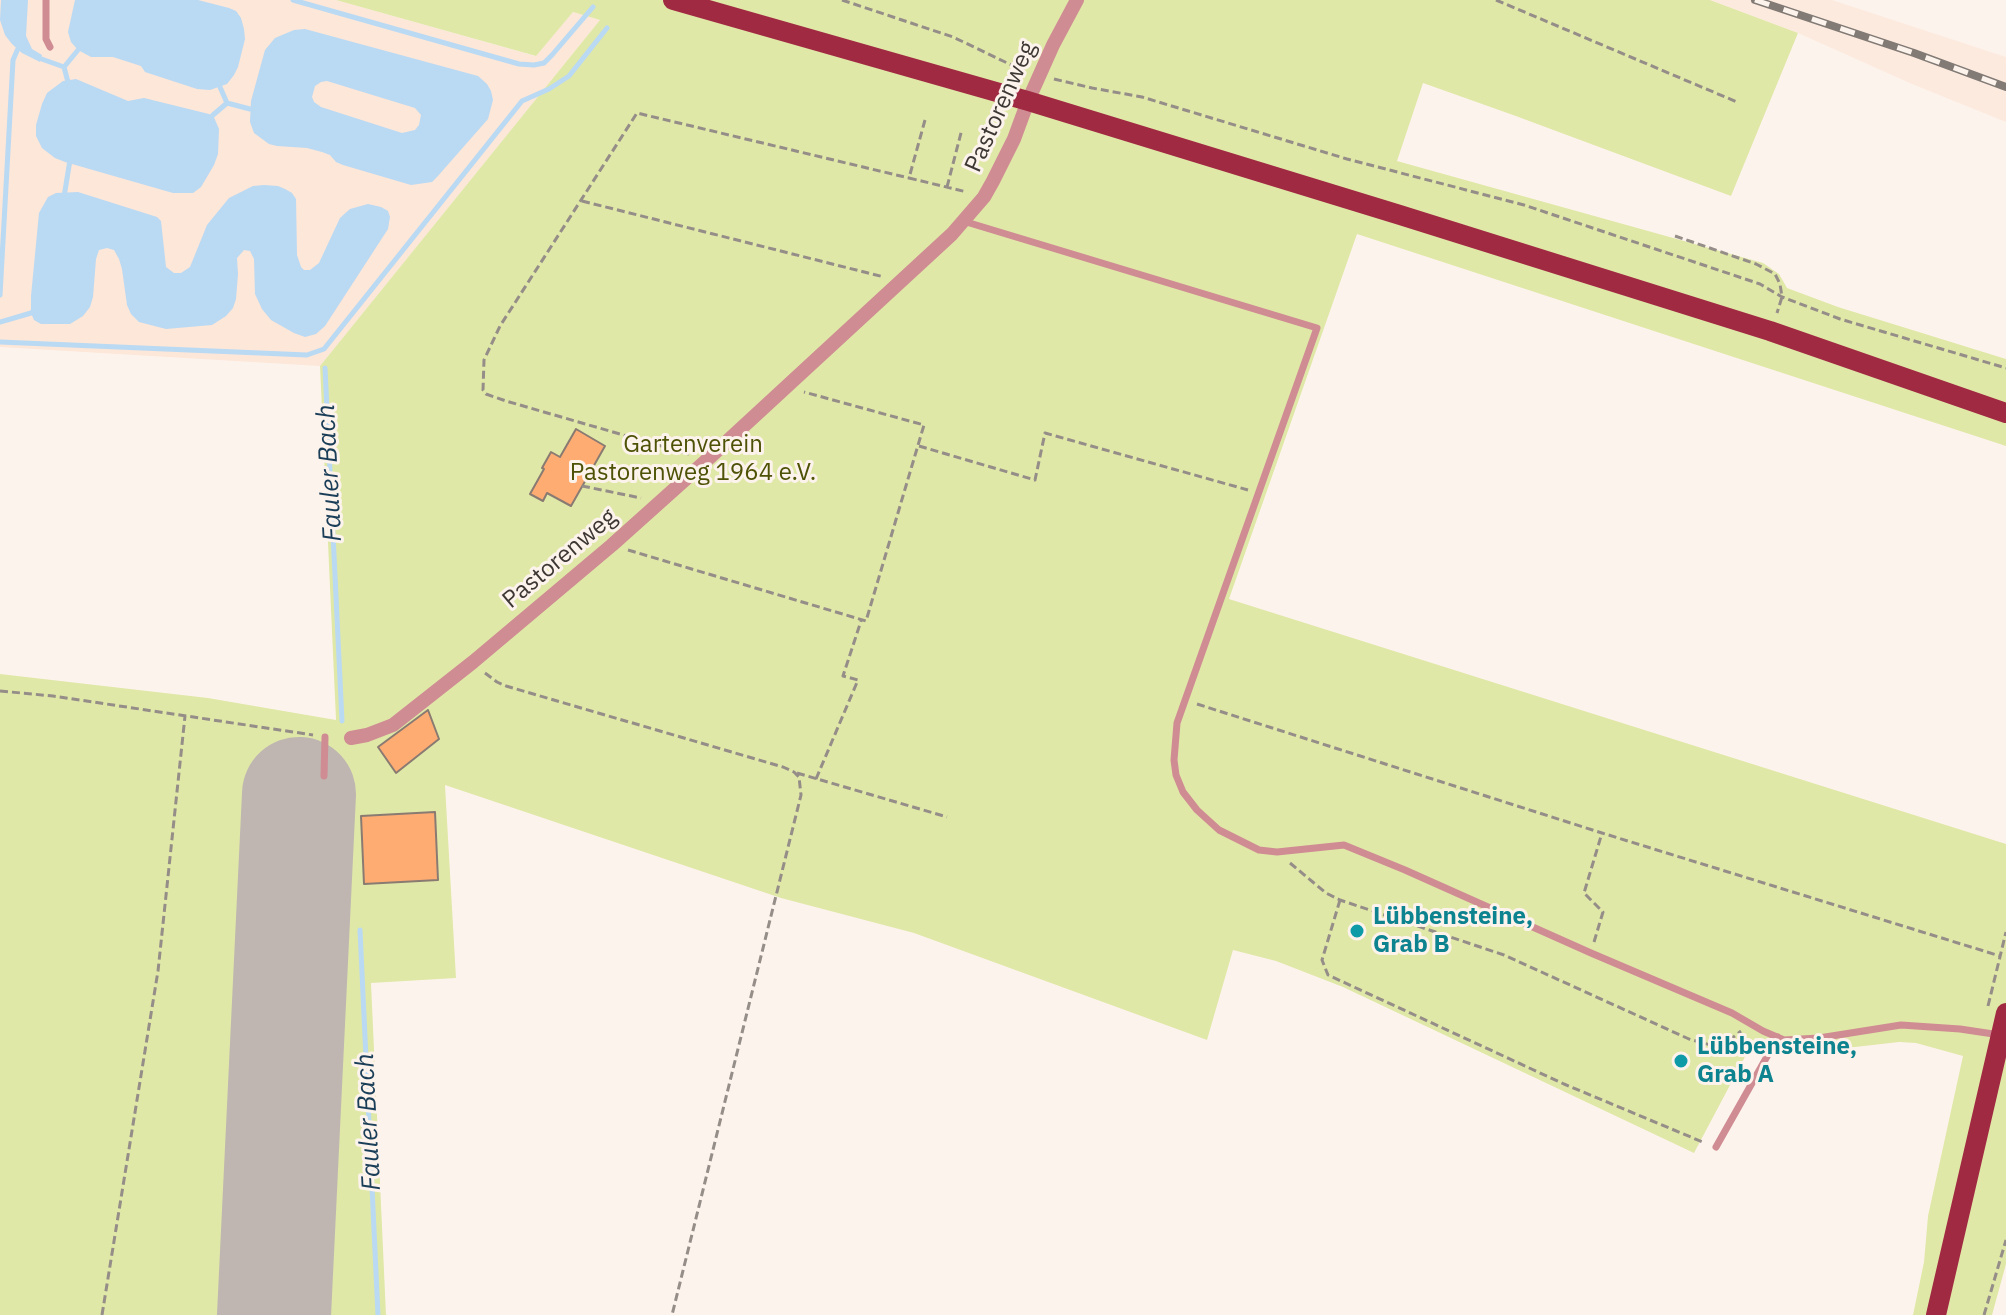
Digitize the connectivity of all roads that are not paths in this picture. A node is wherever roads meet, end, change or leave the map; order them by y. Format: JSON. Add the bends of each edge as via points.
{"nodes":[{"id":1,"x":46,"y":0,"type":"edge"},
{"id":2,"x":673,"y":0,"type":"edge"},
{"id":3,"x":1077,"y":0,"type":"edge"},
{"id":4,"x":50,"y":47,"type":"dead end"},
{"id":5,"x":1028,"y":101,"type":"junction"},
{"id":6,"x":963,"y":221,"type":"junction"},
{"id":7,"x":2006,"y":413,"type":"edge"},
{"id":8,"x":325,"y":737,"type":"road end"},
{"id":9,"x":351,"y":738,"type":"dead end"},
{"id":10,"x":324,"y":776,"type":"dead end"},
{"id":11,"x":2006,"y":1013,"type":"edge"},
{"id":12,"x":1992,"y":1034,"type":"junction"},
{"id":13,"x":1778,"y":1037,"type":"junction"},
{"id":14,"x":1716,"y":1147,"type":"road end"},
{"id":15,"x":1936,"y":1315,"type":"edge"}],
"edges":[{"from":1,"to":4,"type":"lane"},
{"from":2,"to":5,"type":"main road"},
{"from":3,"to":5,"type":"street","name":"Pastorenweg"},
{"from":5,"to":6,"type":"street","name":"Pastorenweg","via":[[984,197]]},
{"from":5,"to":7,"type":"main road","via":[[1770,331]]},
{"from":6,"to":9,"type":"street","name":"Pastorenweg","via":[[612,545],[393,725]]},
{"from":6,"to":13,"type":"lane","via":[[1317,328],[1177,723],[1176,775],[1197,810],[1219,830],[1259,850],[1344,845]]},
{"from":8,"to":10,"type":"lane"},
{"from":11,"to":12,"type":"main road"},
{"from":12,"to":13,"type":"lane","via":[[1901,1025],[1804,1039]]},
{"from":12,"to":15,"type":"main road"},
{"from":13,"to":14,"type":"lane"}]}
